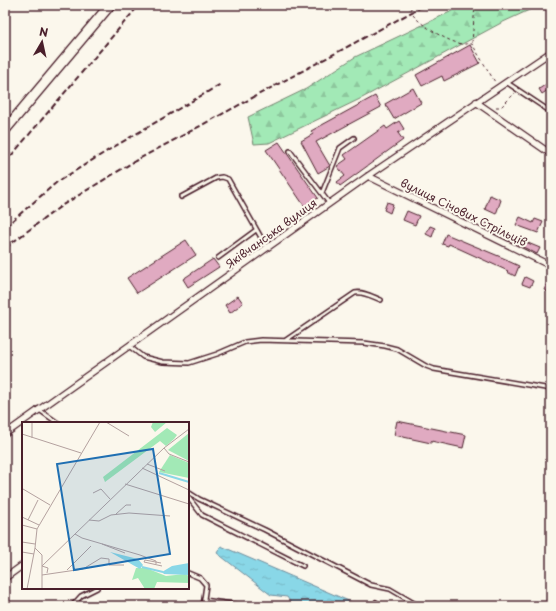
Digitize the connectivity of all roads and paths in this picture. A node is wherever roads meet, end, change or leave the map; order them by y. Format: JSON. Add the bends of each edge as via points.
{"nodes":[{"id":1,"x":110,"y":5,"type":"edge"},
{"id":2,"x":413,"y":5,"type":"edge"},
{"id":3,"x":475,"y":5,"type":"edge"},
{"id":4,"x":410,"y":10,"type":"dead end"},
{"id":5,"x":413,"y":15,"type":"dead end"},
{"id":6,"x":472,"y":44,"type":"junction"},
{"id":7,"x":551,"y":52,"type":"edge"},
{"id":8,"x":506,"y":82,"type":"junction"},
{"id":9,"x":498,"y":87,"type":"junction"},
{"id":10,"x":518,"y":90,"type":"junction"},
{"id":11,"x":476,"y":102,"type":"junction"},
{"id":12,"x":485,"y":109,"type":"junction"},
{"id":13,"x":551,"y":112,"type":"edge"},
{"id":14,"x":5,"y":130,"type":"edge"},
{"id":15,"x":354,"y":138,"type":"dead end"},
{"id":16,"x":290,"y":151,"type":"dead end"},
{"id":17,"x":551,"y":154,"type":"edge"},
{"id":18,"x":368,"y":176,"type":"junction"},
{"id":19,"x":322,"y":193,"type":"junction"},
{"id":20,"x":181,"y":197,"type":"dead end"},
{"id":21,"x":329,"y":203,"type":"junction"},
{"id":22,"x":256,"y":230,"type":"junction"},
{"id":23,"x":267,"y":248,"type":"junction"},
{"id":24,"x":218,"y":258,"type":"dead end"},
{"id":25,"x":551,"y":266,"type":"edge"},
{"id":26,"x":381,"y":300,"type":"dead end"},
{"id":27,"x":286,"y":340,"type":"junction"},
{"id":28,"x":129,"y":346,"type":"junction"},
{"id":29,"x":551,"y":389,"type":"edge"},
{"id":30,"x":38,"y":409,"type":"junction"},
{"id":31,"x":57,"y":422,"type":"edge"},
{"id":32,"x":5,"y":434,"type":"edge"},
{"id":33,"x":189,"y":493,"type":"edge"},
{"id":34,"x":189,"y":498,"type":"edge"},
{"id":35,"x":22,"y":566,"type":"edge"},
{"id":36,"x":303,"y":566,"type":"dead end"},
{"id":37,"x":189,"y":574,"type":"edge"},
{"id":38,"x":5,"y":578,"type":"edge"},
{"id":39,"x":95,"y":589,"type":"edge"},
{"id":40,"x":204,"y":600,"type":"junction"},
{"id":41,"x":376,"y":602,"type":"dead end"},
{"id":42,"x":72,"y":606,"type":"edge"},
{"id":43,"x":203,"y":606,"type":"edge"},
{"id":44,"x":245,"y":606,"type":"edge"},
{"id":45,"x":383,"y":606,"type":"edge"},
{"id":46,"x":419,"y":606,"type":"edge"}],
"edges":[{"from":1,"to":14,"type":"main road"},
{"from":2,"to":4,"type":"path"},
{"from":3,"to":6,"type":"path"},
{"from":5,"to":6,"type":"path","via":[[447,39]]},
{"from":6,"to":9,"type":"path"},
{"from":7,"to":8,"type":"street","name":"Яківчанська вулиця"},
{"from":8,"to":9,"type":"street","name":"Яківчанська вулиця"},
{"from":8,"to":10,"type":"lane"},
{"from":9,"to":11,"type":"street","name":"Яківчанська вулиця"},
{"from":10,"to":12,"type":"path","via":[[501,107]]},
{"from":10,"to":13,"type":"lane"},
{"from":11,"to":12,"type":"street"},
{"from":11,"to":18,"type":"street","name":"Яківчанська вулиця"},
{"from":12,"to":17,"type":"street"},
{"from":15,"to":19,"type":"lane","via":[[340,148]]},
{"from":16,"to":19,"type":"lane"},
{"from":18,"to":21,"type":"street","name":"Яківчанська вулиця"},
{"from":18,"to":25,"type":"street","name":"вулиця Січових Стрільців"},
{"from":19,"to":21,"type":"lane"},
{"from":20,"to":22,"type":"lane","via":[[216,178],[228,179]]},
{"from":21,"to":23,"type":"street","name":"Яківчанська вулиця"},
{"from":22,"to":23,"type":"lane"},
{"from":22,"to":24,"type":"lane"},
{"from":23,"to":28,"type":"street","name":"Яківчанська вулиця"},
{"from":26,"to":27,"type":"lane","via":[[359,292],[355,293]]},
{"from":27,"to":28,"type":"lane","via":[[245,342],[189,363],[163,362],[143,357]]},
{"from":27,"to":29,"type":"lane","via":[[385,346],[397,349],[434,369]]},
{"from":28,"to":30,"type":"street","name":"Яківчанська вулиця"},
{"from":30,"to":31,"type":"lane"},
{"from":30,"to":32,"type":"street","name":"Яківчанська вулиця"},
{"from":33,"to":46,"type":"lane","via":[[371,585],[390,588]]},
{"from":34,"to":36,"type":"lane","via":[[202,516]]},
{"from":35,"to":38,"type":"street"},
{"from":37,"to":40,"type":"lane","via":[[200,578],[206,585]]},
{"from":39,"to":42,"type":"lane","via":[[81,596]]},
{"from":40,"to":43,"type":"lane"},
{"from":40,"to":44,"type":"lane"},
{"from":41,"to":45,"type":"lane"}]}
